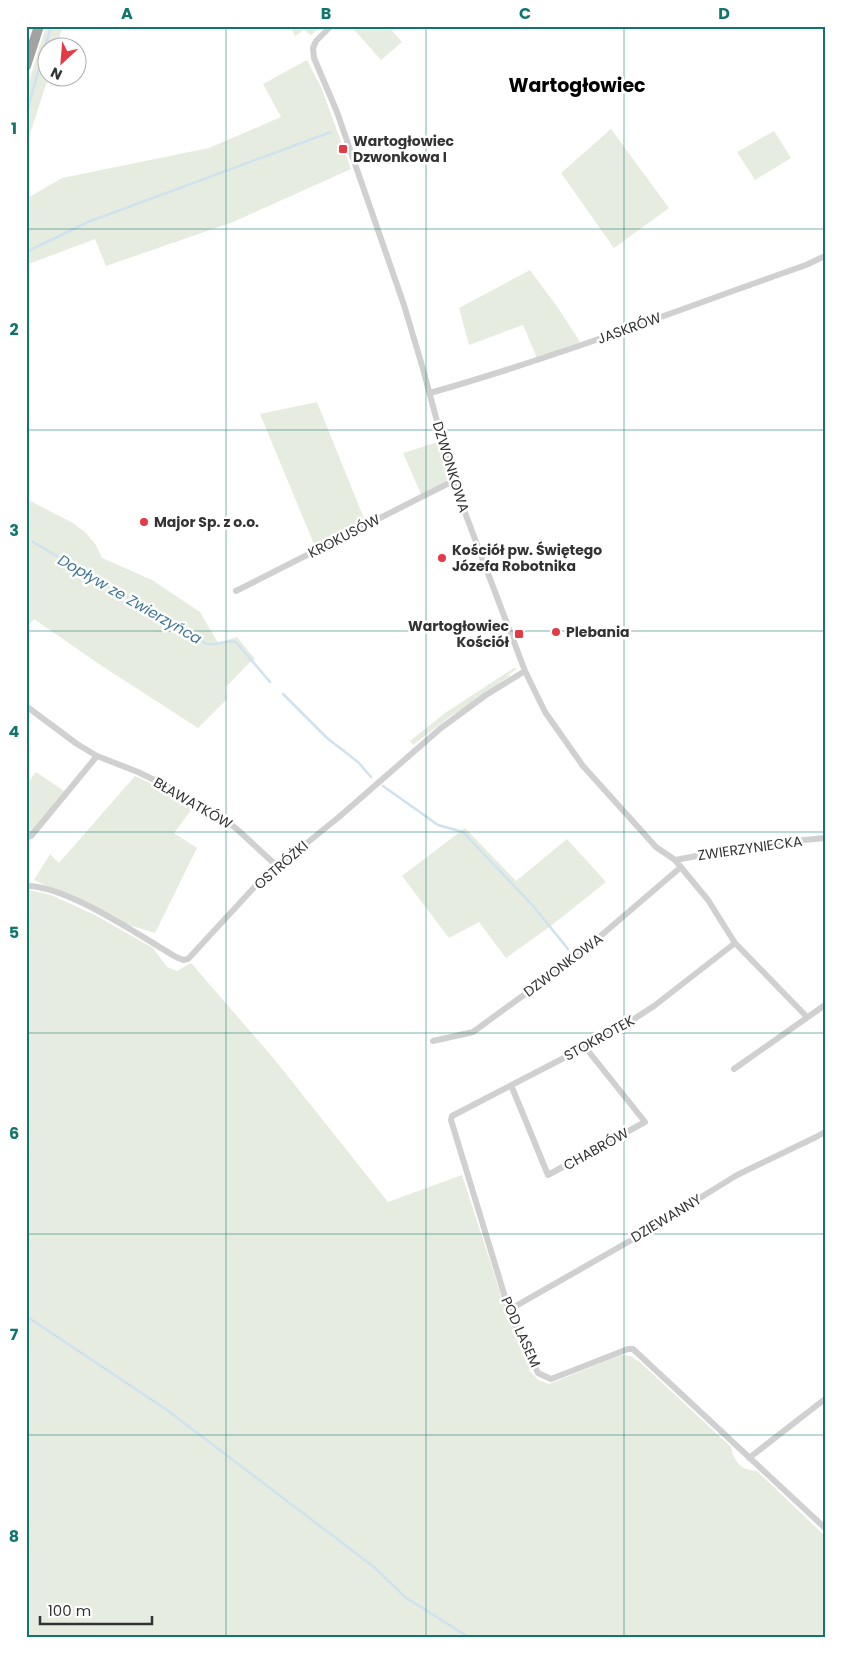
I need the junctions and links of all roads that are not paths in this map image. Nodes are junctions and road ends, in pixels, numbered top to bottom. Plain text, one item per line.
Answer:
1 (39, 26) edge
2 (331, 26) edge
3 (26, 66) edge
4 (825, 256) edge
5 (430, 393) junction
6 (453, 481) junction
7 (236, 591) dead end
8 (525, 671) junction
9 (26, 706) edge
10 (97, 756) junction
11 (26, 838) edge
12 (825, 838) edge
13 (675, 860) junction
14 (278, 867) junction
15 (681, 867) junction
16 (26, 886) edge
17 (735, 943) junction
18 (825, 1005) edge
19 (807, 1017) junction
20 (433, 1041) dead end
21 (585, 1047) junction
22 (734, 1069) dead end
23 (511, 1085) junction
24 (452, 1116) joint
25 (825, 1132) edge
26 (509, 1310) junction
27 (825, 1399) edge
28 (749, 1458) junction
29 (825, 1528) edge

1 - 3 highway
2 - 5 street, DZWONKOWA
4 - 5 street, JASKRÓW
5 - 6 street, DZWONKOWA
6 - 7 street, KROKUSÓW
6 - 8 street, DZWONKOWA
8 - 13 street, DZWONKOWA
8 - 14 street, OSTRÓŻKI
9 - 10 street, BŁAWATKÓW
10 - 11 street
10 - 14 street, BŁAWATKÓW
12 - 13 street, ZWIERZYNIECKA
13 - 15 street, DZWONKOWA
14 - 16 street, OSTRÓŻKI
15 - 17 street, DZWONKOWA
15 - 20 street, DZWONKOWA
17 - 19 street, DZWONKOWA
17 - 21 street, STOKROTEK
18 - 19 street
19 - 22 street
21 - 23 street, STOKROTEK
21 - 23 street, CHABRÓW
23 - 24 street, STOKROTEK
24 - 26 street, POD LASEM
25 - 26 street, DZIEWANNY
26 - 28 street, POD LASEM
27 - 28 street
28 - 29 street, POD LASEM

